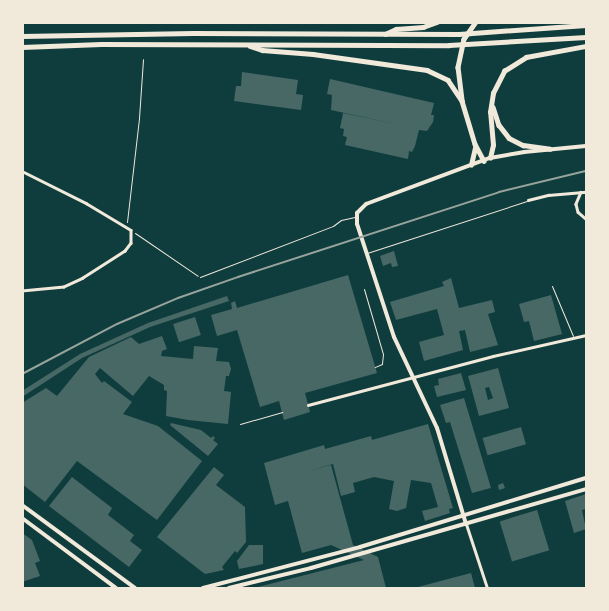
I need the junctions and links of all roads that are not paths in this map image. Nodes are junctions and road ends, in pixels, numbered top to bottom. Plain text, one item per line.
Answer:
1 (437, 22) edge
2 (476, 22) edge
3 (586, 25) edge
4 (382, 35) junction
5 (22, 36) edge
6 (586, 37) edge
7 (246, 45) junction
8 (586, 46) edge
9 (22, 47) edge
10 (462, 101) junction
11 (492, 101) junction
12 (475, 144) junction
13 (586, 146) edge
14 (550, 149) junction
15 (490, 158) junction
16 (484, 160) junction
17 (471, 165) junction
18 (23, 172) edge
19 (581, 192) junction
20 (586, 192) edge
21 (528, 200) joint
22 (356, 217) junction
23 (586, 219) edge
24 (367, 254) junction
25 (200, 277) road end
26 (552, 286) dead end
27 (364, 289) dead end
28 (22, 291) edge
29 (586, 335) edge
30 (574, 337) junction
31 (375, 366) dead end
32 (413, 378) junction
33 (308, 406) dead end
34 (282, 412) dead end
35 (240, 424) dead end
36 (586, 478) edge
37 (586, 489) edge
38 (22, 505) edge
39 (462, 515) junction
40 (22, 518) edge
41 (466, 524) junction
42 (116, 588) edge
43 (135, 588) edge
44 (203, 588) edge
45 (229, 588) edge
46 (487, 588) edge

1 - 4 highway
2 - 10 highway
3 - 4 highway
4 - 5 highway
6 - 7 highway
7 - 9 highway
7 - 10 highway
8 - 11 highway
10 - 12 highway
11 - 14 highway
11 - 15 highway
12 - 16 highway
12 - 17 highway
13 - 14 main road
14 - 15 main road
15 - 16 main road
16 - 17 main road
17 - 22 main road
18 - 28 street
19 - 20 street
19 - 21 street
19 - 23 street
21 - 24 lane
22 - 24 main road
22 - 25 lane
24 - 32 main road
26 - 30 lane
27 - 31 lane
29 - 30 street
30 - 32 street
32 - 33 street
32 - 39 main road
34 - 35 lane
36 - 39 main road
37 - 41 main road
38 - 43 main road
39 - 41 main road
39 - 44 main road
40 - 42 main road
41 - 45 main road
41 - 46 street

